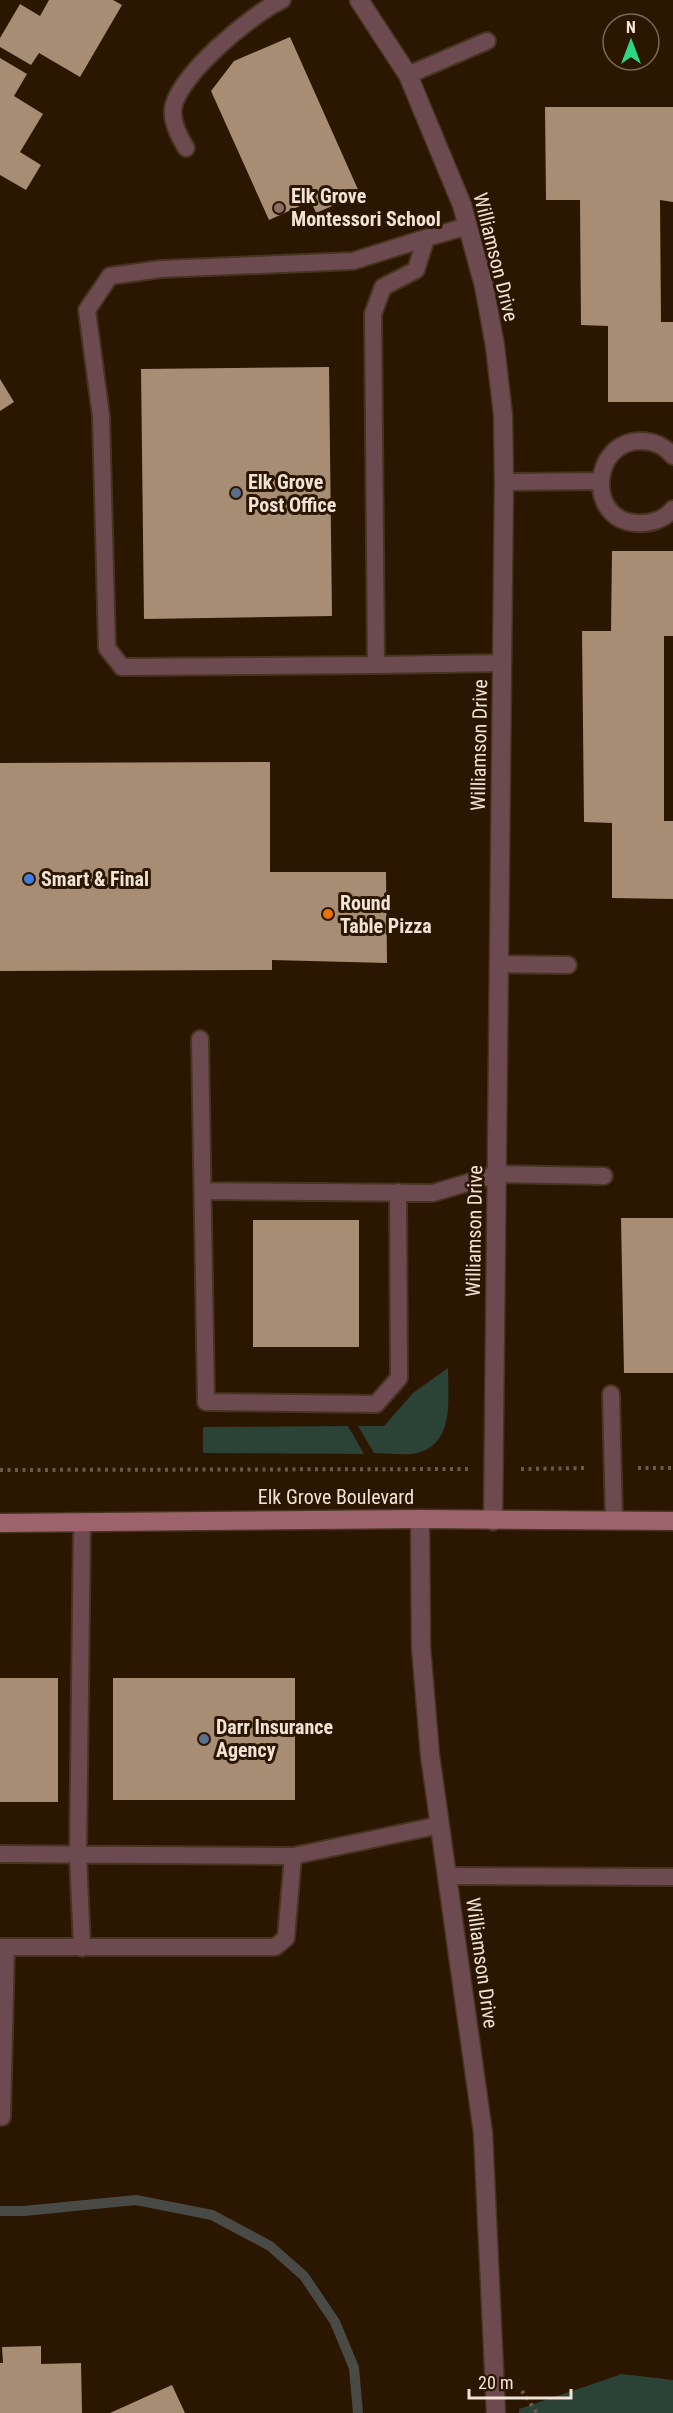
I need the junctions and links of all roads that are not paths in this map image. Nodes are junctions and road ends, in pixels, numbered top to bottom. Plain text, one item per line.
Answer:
1 (282, 0) edge
2 (359, 0) edge
3 (488, 41) dead end
4 (408, 75) junction
5 (186, 148) dead end
6 (468, 226) junction
7 (426, 238) junction
8 (673, 456) edge
9 (600, 481) junction
10 (504, 482) junction
11 (673, 508) edge
12 (502, 663) junction
13 (376, 664) junction
14 (499, 964) junction
15 (568, 965) dead end
16 (200, 1039) dead end
17 (497, 1174) junction
18 (604, 1176) dead end
19 (203, 1191) junction
20 (398, 1192) junction
21 (611, 1394) dead end
22 (420, 1519) junction
23 (493, 1521) junction
24 (614, 1521) junction
25 (673, 1521) edge
26 (82, 1522) junction
27 (0, 1523) edge
28 (440, 1825) junction
29 (0, 1854) edge
30 (78, 1855) junction
31 (293, 1856) junction
32 (447, 1876) junction
33 (673, 1877) edge
34 (3, 1947) edge
35 (82, 1948) junction
36 (2, 2117) dead end
37 (496, 2413) edge

1 - 5 lane
2 - 4 street, Williamson Drive
3 - 4 lane
4 - 6 street, Williamson Drive
6 - 7 lane
6 - 10 street, Williamson Drive
7 - 13 lane
7 - 13 lane
8 - 9 lane
9 - 10 lane
9 - 11 lane
10 - 12 street, Williamson Drive
12 - 13 lane
12 - 14 street, Williamson Drive
14 - 15 lane
14 - 17 street, Williamson Drive
16 - 19 lane
17 - 18 lane
17 - 20 lane
17 - 23 street, Williamson Drive
19 - 20 lane
19 - 20 lane
21 - 24 lane
22 - 23 main road, Elk Grove Boulevard
22 - 26 main road, Elk Grove Boulevard
22 - 28 street, Williamson Drive
23 - 24 main road, Elk Grove Boulevard
24 - 25 main road, Elk Grove Boulevard
26 - 27 main road, Elk Grove Boulevard
26 - 30 lane
28 - 31 lane
28 - 32 street, Williamson Drive
29 - 30 lane
30 - 31 lane
30 - 35 lane
31 - 35 lane
32 - 33 lane
32 - 37 street, Williamson Drive
34 - 35 lane
34 - 36 lane

